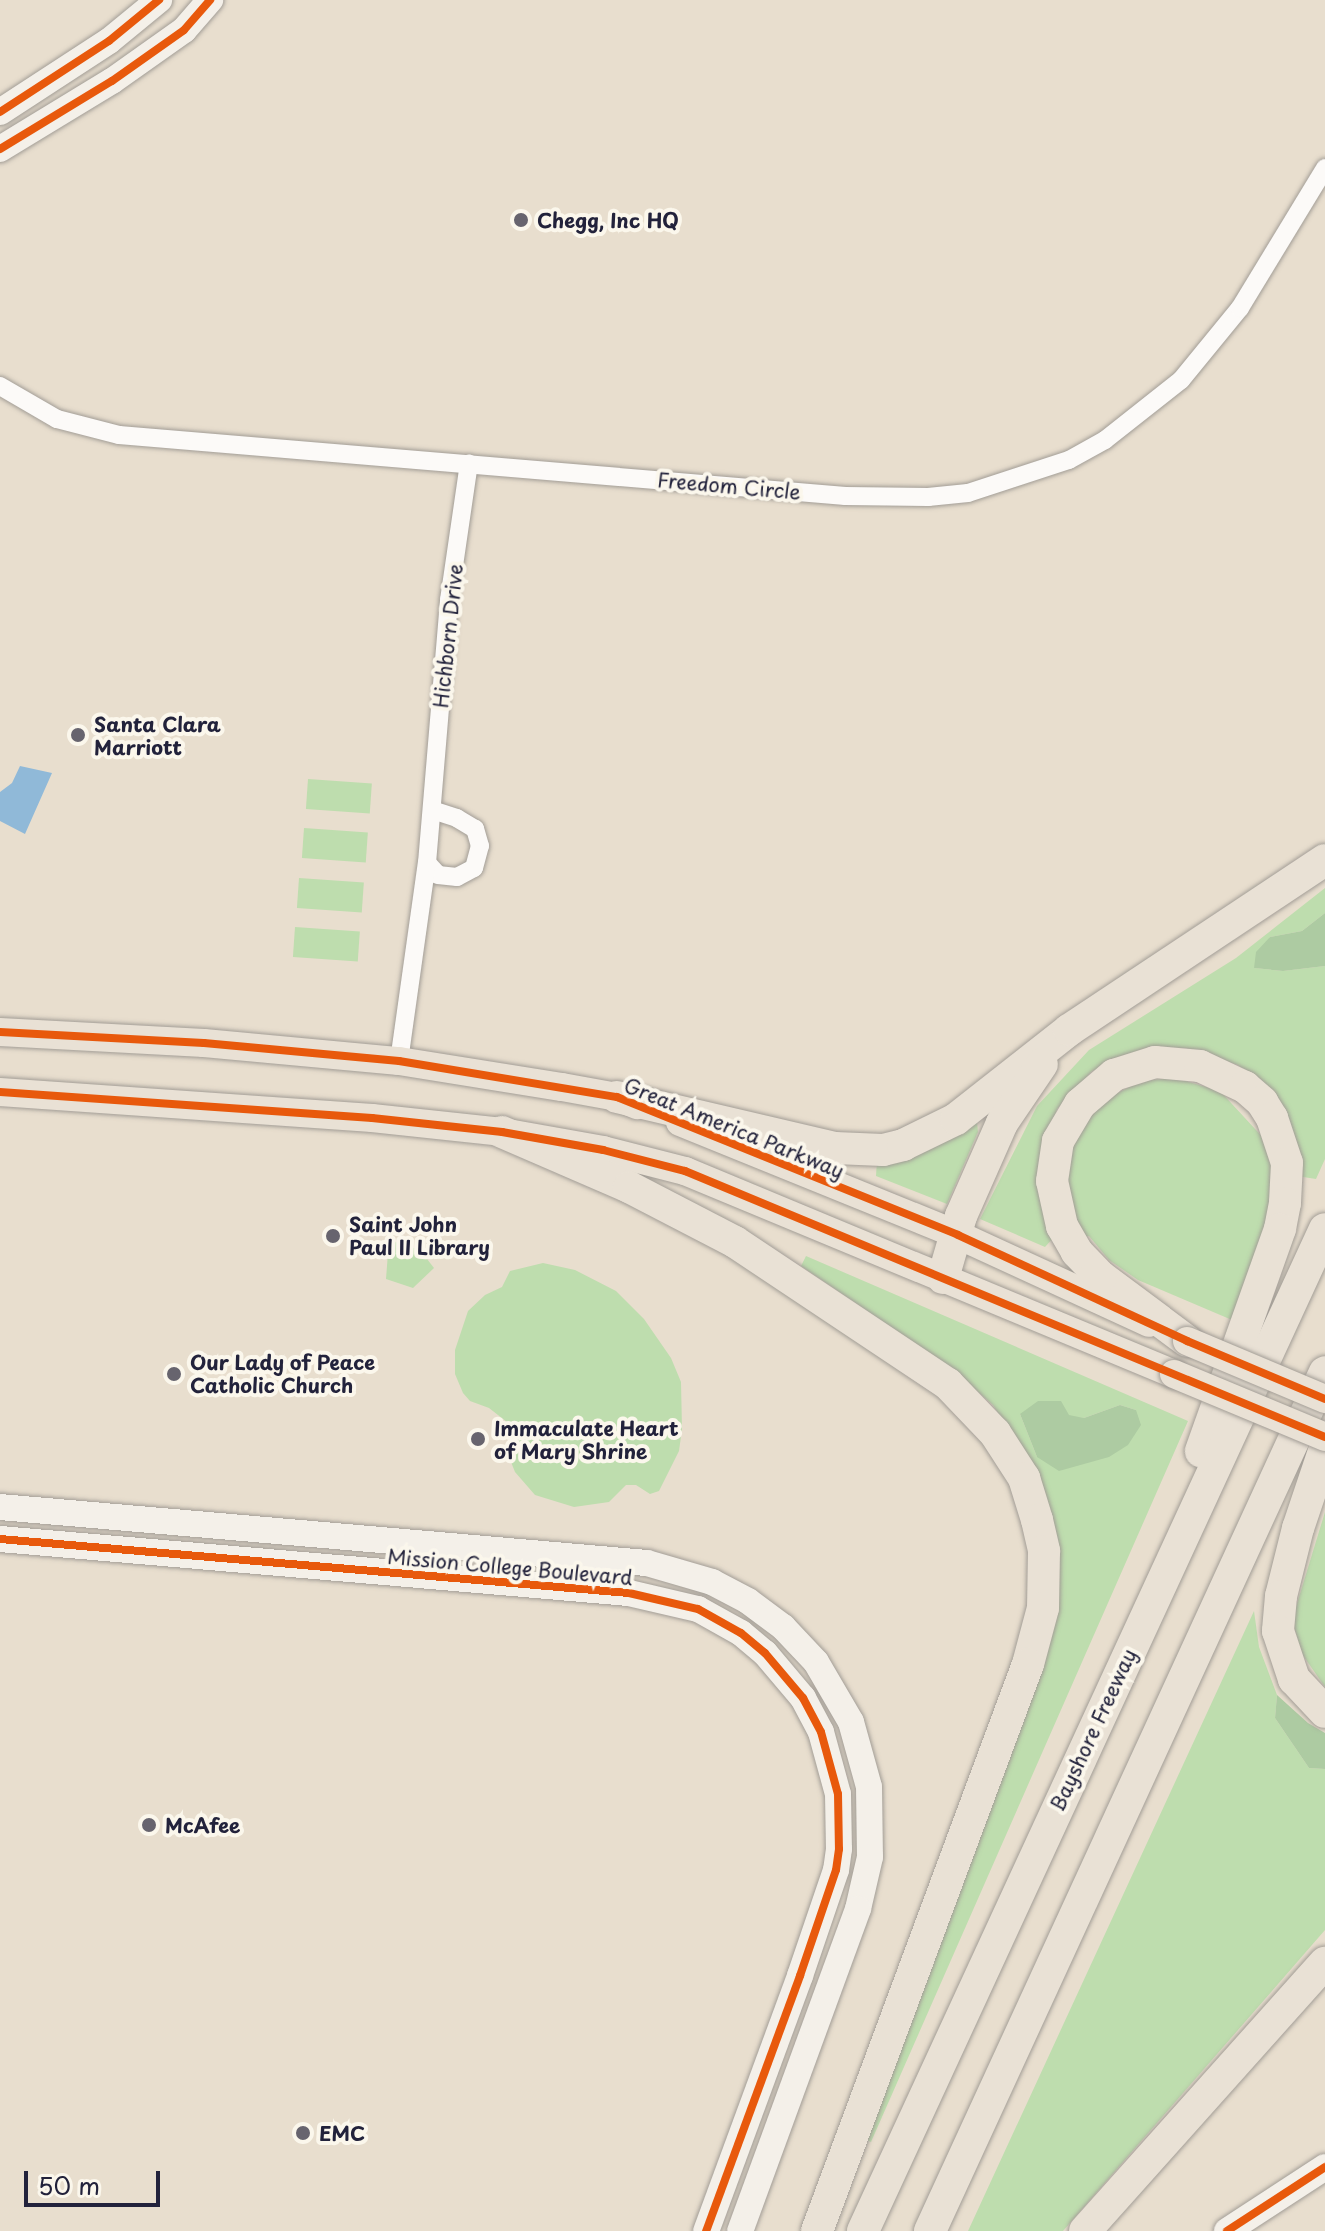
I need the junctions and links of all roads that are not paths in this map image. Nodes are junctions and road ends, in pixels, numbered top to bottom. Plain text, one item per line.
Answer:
1 (159, 0) edge
2 (210, 0) edge
3 (0, 112) edge
4 (0, 149) edge
5 (1325, 168) edge
6 (0, 386) edge
7 (469, 463) junction
8 (432, 810) junction
9 (1325, 860) edge
10 (427, 863) junction
11 (1069, 1030) junction
12 (0, 1032) edge
13 (399, 1061) junction
14 (0, 1092) edge
15 (617, 1097) junction
16 (502, 1132) junction
17 (1325, 1229) edge
18 (958, 1235) junction
19 (943, 1278) junction
20 (1187, 1341) junction
21 (1325, 1372) edge
22 (1325, 1399) edge
23 (1325, 1437) edge
24 (1325, 1448) edge
25 (0, 1507) edge
26 (0, 1539) edge
27 (1127, 1656) junction
28 (1325, 1712) edge
29 (1325, 1963) edge
30 (1325, 2167) edge
31 (706, 2231) edge
32 (740, 2231) edge
33 (817, 2231) edge
34 (863, 2231) edge
35 (930, 2231) edge
36 (1085, 2231) edge
37 (1227, 2231) edge

1 - 3 street
2 - 4 street
5 - 7 street, Freedom Circle
6 - 7 street, Freedom Circle
7 - 8 street, Hichborn Drive
8 - 10 street, Hichborn Drive
8 - 10 street
9 - 11 highway
10 - 13 street, Hichborn Drive
11 - 15 highway
11 - 18 highway
12 - 13 main road, Great America Parkway
13 - 15 main road, Great America Parkway
14 - 16 main road
15 - 18 main road, Great America Parkway
16 - 19 main road
16 - 33 highway
17 - 27 highway, Bayshore Freeway
18 - 19 highway
18 - 20 main road, Great America Parkway
19 - 23 main road, bridge
20 - 22 main road, Great America Parkway, bridge
20 - 27 highway
21 - 35 highway
24 - 28 highway
25 - 32 street, Mission College Boulevard
26 - 31 street, Mission College Boulevard
27 - 34 highway, Bayshore Freeway
29 - 36 highway
30 - 37 street

